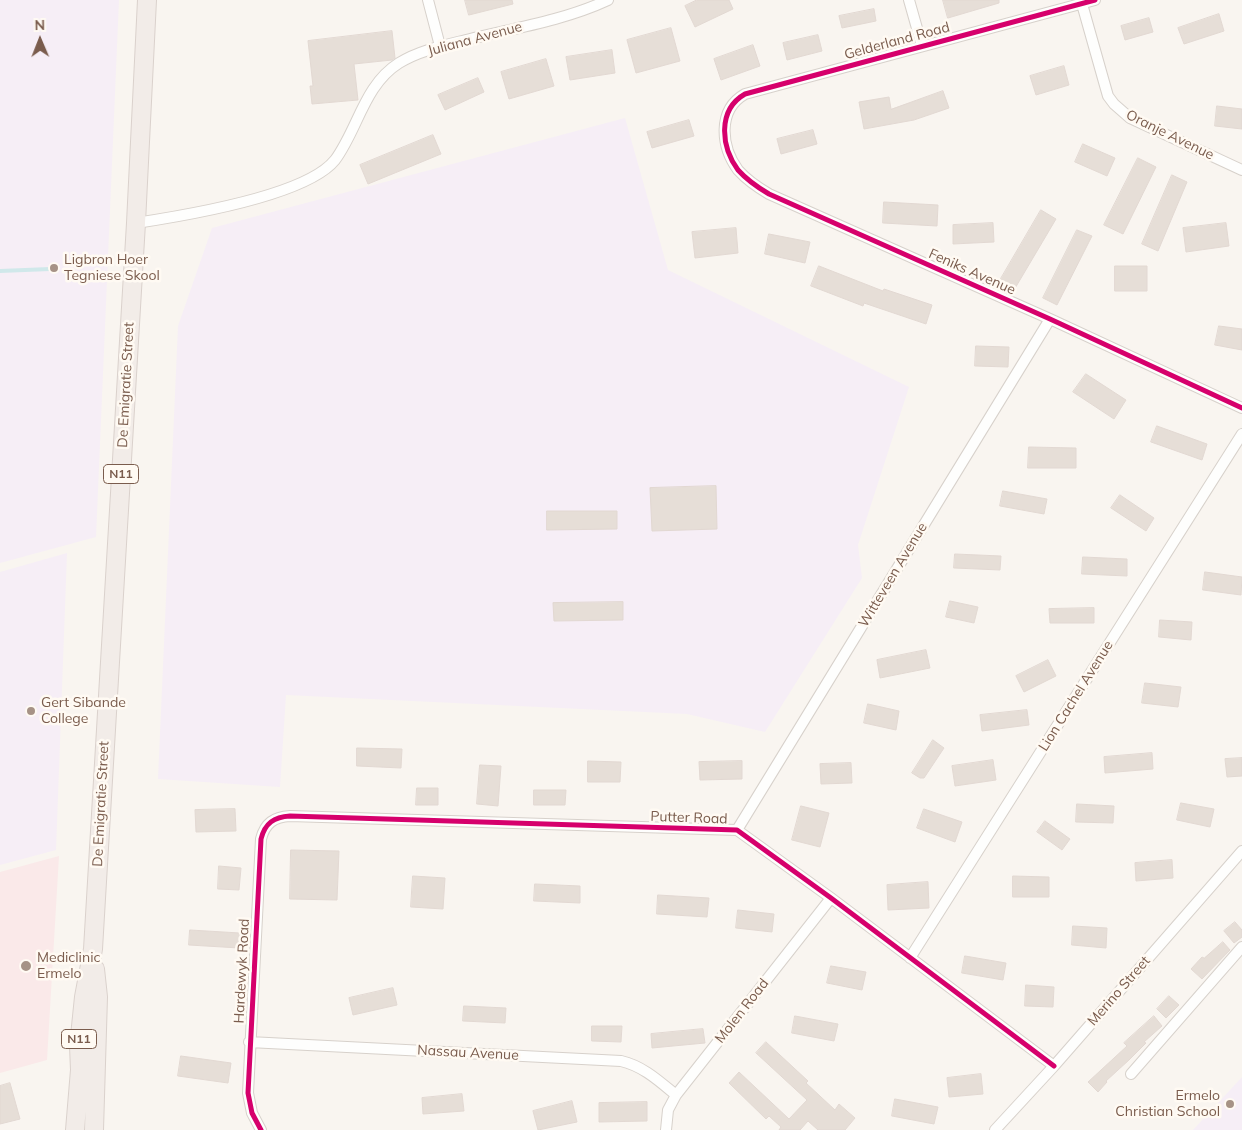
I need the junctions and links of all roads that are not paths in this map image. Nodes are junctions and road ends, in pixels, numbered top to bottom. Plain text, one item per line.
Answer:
1 (147, 0) edge
2 (428, 0) edge
3 (608, 0) edge
4 (909, 0) edge
5 (1095, 0) edge
6 (1082, 4) junction
7 (440, 46) junction
8 (922, 46) junction
9 (724, 127) joint
10 (1242, 170) edge
11 (136, 223) junction
12 (1050, 319) junction
13 (1242, 408) edge
14 (1242, 434) edge
15 (276, 818) joint
16 (736, 830) junction
17 (1241, 854) edge
18 (831, 898) junction
19 (1242, 947) edge
20 (93, 949) junction
21 (910, 958) junction
22 (249, 1042) junction
23 (1054, 1066) junction
24 (1131, 1074) dead end
25 (676, 1095) junction
26 (75, 1130) edge
27 (94, 1130) edge
28 (261, 1130) edge
29 (666, 1130) edge
30 (995, 1130) edge

1 - 11 highway, De Emigratie Street / N11
2 - 7 street
3 - 7 street, Juliana Avenue
4 - 8 street
5 - 6 street, Gelderland Road
6 - 8 street, Gelderland Road
6 - 10 street, Oranje Avenue
7 - 11 street, Juliana Avenue
8 - 9 street, Gelderland Road
9 - 12 street, Feniks Avenue
11 - 20 highway, De Emigratie Street / N11
12 - 13 street, Feniks Avenue
12 - 16 street, Witteveen Avenue
14 - 21 street, Lion Cachel Avenue
15 - 16 street, Putter Road
15 - 22 street, Hardewyk Road
16 - 18 street, Putter Road
17 - 23 street, Merino Street
18 - 21 street, Putter Road
18 - 25 street, Molen Road
19 - 24 street
20 - 26 highway, De Emigratie Street / N11
20 - 27 highway, De Emigratie Street / N11
21 - 23 street, Putter Road
22 - 25 street, Nassau Avenue
22 - 28 street, Hardewyk Road
23 - 30 street, Merino Street
25 - 29 street, Molen Road

